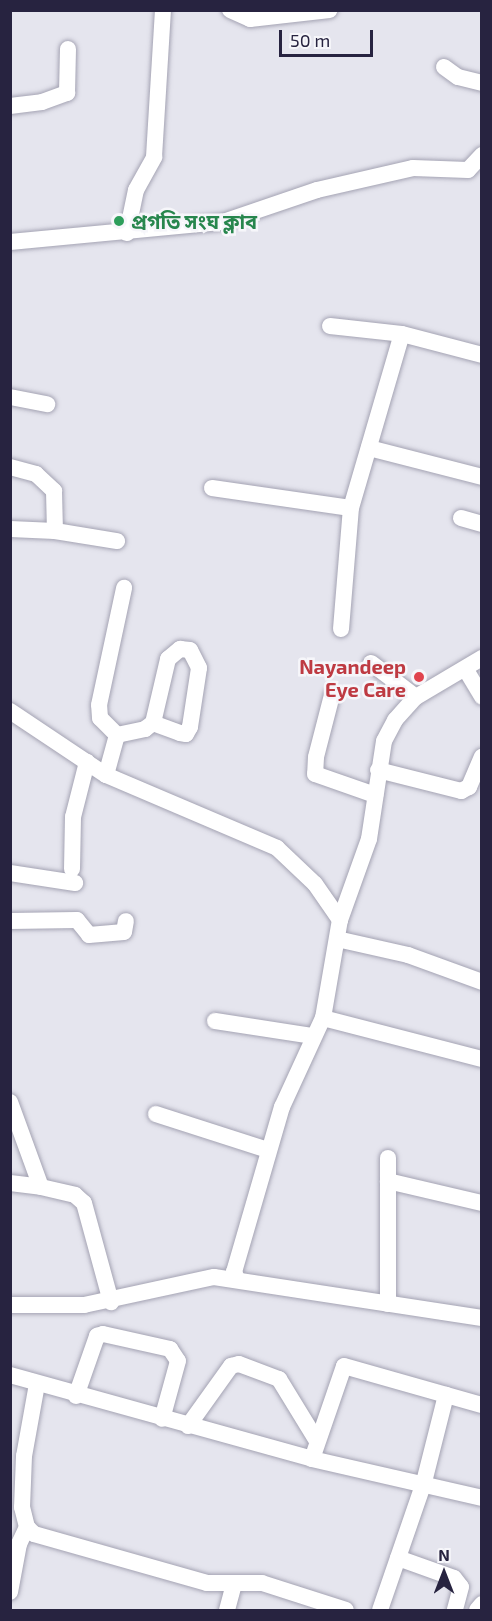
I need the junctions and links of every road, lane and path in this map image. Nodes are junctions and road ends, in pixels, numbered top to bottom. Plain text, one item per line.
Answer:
1 (163, 10) edge
2 (230, 10) edge
3 (329, 10) edge
4 (68, 50) dead end
5 (444, 67) dead end
6 (482, 83) edge
7 (10, 106) edge
8 (482, 155) edge
9 (127, 233) junction
10 (10, 242) edge
11 (330, 326) dead end
12 (402, 334) junction
13 (482, 356) edge
14 (10, 397) edge
15 (46, 404) dead end
16 (369, 448) junction
17 (10, 467) edge
18 (482, 477) edge
19 (212, 488) dead end
20 (351, 508) junction
21 (460, 518) dead end
22 (482, 524) edge
23 (10, 529) edge
24 (56, 531) junction
25 (117, 541) dead end
26 (124, 588) dead end
27 (341, 628) dead end
28 (482, 658) edge
29 (371, 663) dead end
30 (466, 670) junction
31 (332, 695) dead end
32 (416, 697) junction
33 (482, 697) edge
34 (10, 711) edge
35 (153, 723) junction
36 (117, 735) junction
37 (482, 757) edge
38 (87, 762) junction
39 (378, 770) junction
40 (106, 775) junction
41 (375, 795) junction
42 (10, 873) edge
43 (340, 920) junction
44 (10, 921) edge
45 (126, 921) dead end
46 (337, 939) junction
47 (482, 982) edge
48 (323, 1018) junction
49 (215, 1021) dead end
50 (312, 1036) junction
51 (482, 1059) edge
52 (10, 1101) edge
53 (156, 1114) dead end
54 (268, 1150) junction
55 (388, 1158) dead end
56 (388, 1181) junction
57 (10, 1183) edge
58 (41, 1187) junction
59 (482, 1203) edge
60 (237, 1279) junction
61 (111, 1302) junction
62 (388, 1304) junction
63 (10, 1305) edge
64 (482, 1318) edge
65 (10, 1376) edge
66 (37, 1384) junction
67 (446, 1395) junction
68 (76, 1396) junction
69 (482, 1405) edge
70 (162, 1419) junction
71 (188, 1426) junction
72 (317, 1441) junction
73 (312, 1459) junction
74 (424, 1482) junction
75 (482, 1498) edge
76 (27, 1527) junction
77 (398, 1558) junction
78 (234, 1583) junction
79 (10, 1592) edge
80 (482, 1604) edge
81 (308, 1605) edge
82 (227, 1611) edge
83 (346, 1611) edge
84 (380, 1611) edge
85 (455, 1611) edge
86 (477, 1611) edge

1 - 9 street
2 - 3 street
4 - 7 street
5 - 6 street
8 - 9 street
9 - 10 street
11 - 12 street
12 - 13 street
12 - 16 street
14 - 15 street
16 - 18 street
16 - 20 street
17 - 24 street
19 - 20 street
20 - 27 street
21 - 22 street
23 - 24 street
24 - 25 street
26 - 36 street
28 - 30 street
29 - 32 street
30 - 32 street
30 - 33 street
31 - 41 street
32 - 39 street
34 - 38 street
35 - 35 street
35 - 36 street
36 - 40 street
37 - 39 street
38 - 40 street
38 - 42 street
39 - 41 street
40 - 43 street
41 - 43 street
43 - 46 street
44 - 45 street
46 - 47 street
46 - 48 street
48 - 50 street
48 - 51 street
49 - 50 street
50 - 54 street
52 - 58 street
53 - 54 street
54 - 60 street
55 - 56 street
56 - 59 street
56 - 62 street
57 - 58 street
58 - 61 street
60 - 61 street
60 - 62 street
61 - 63 street
62 - 64 street
65 - 66 street
66 - 68 street
66 - 76 street
67 - 69 street
67 - 72 street
67 - 74 street
68 - 70 street
68 - 70 street
70 - 71 street
71 - 72 street
71 - 73 street
72 - 73 street
73 - 74 street
74 - 75 street
74 - 77 street
76 - 78 street
76 - 79 street
77 - 84 street
77 - 85 street
78 - 81 street
78 - 82 street
80 - 86 street
81 - 83 street

